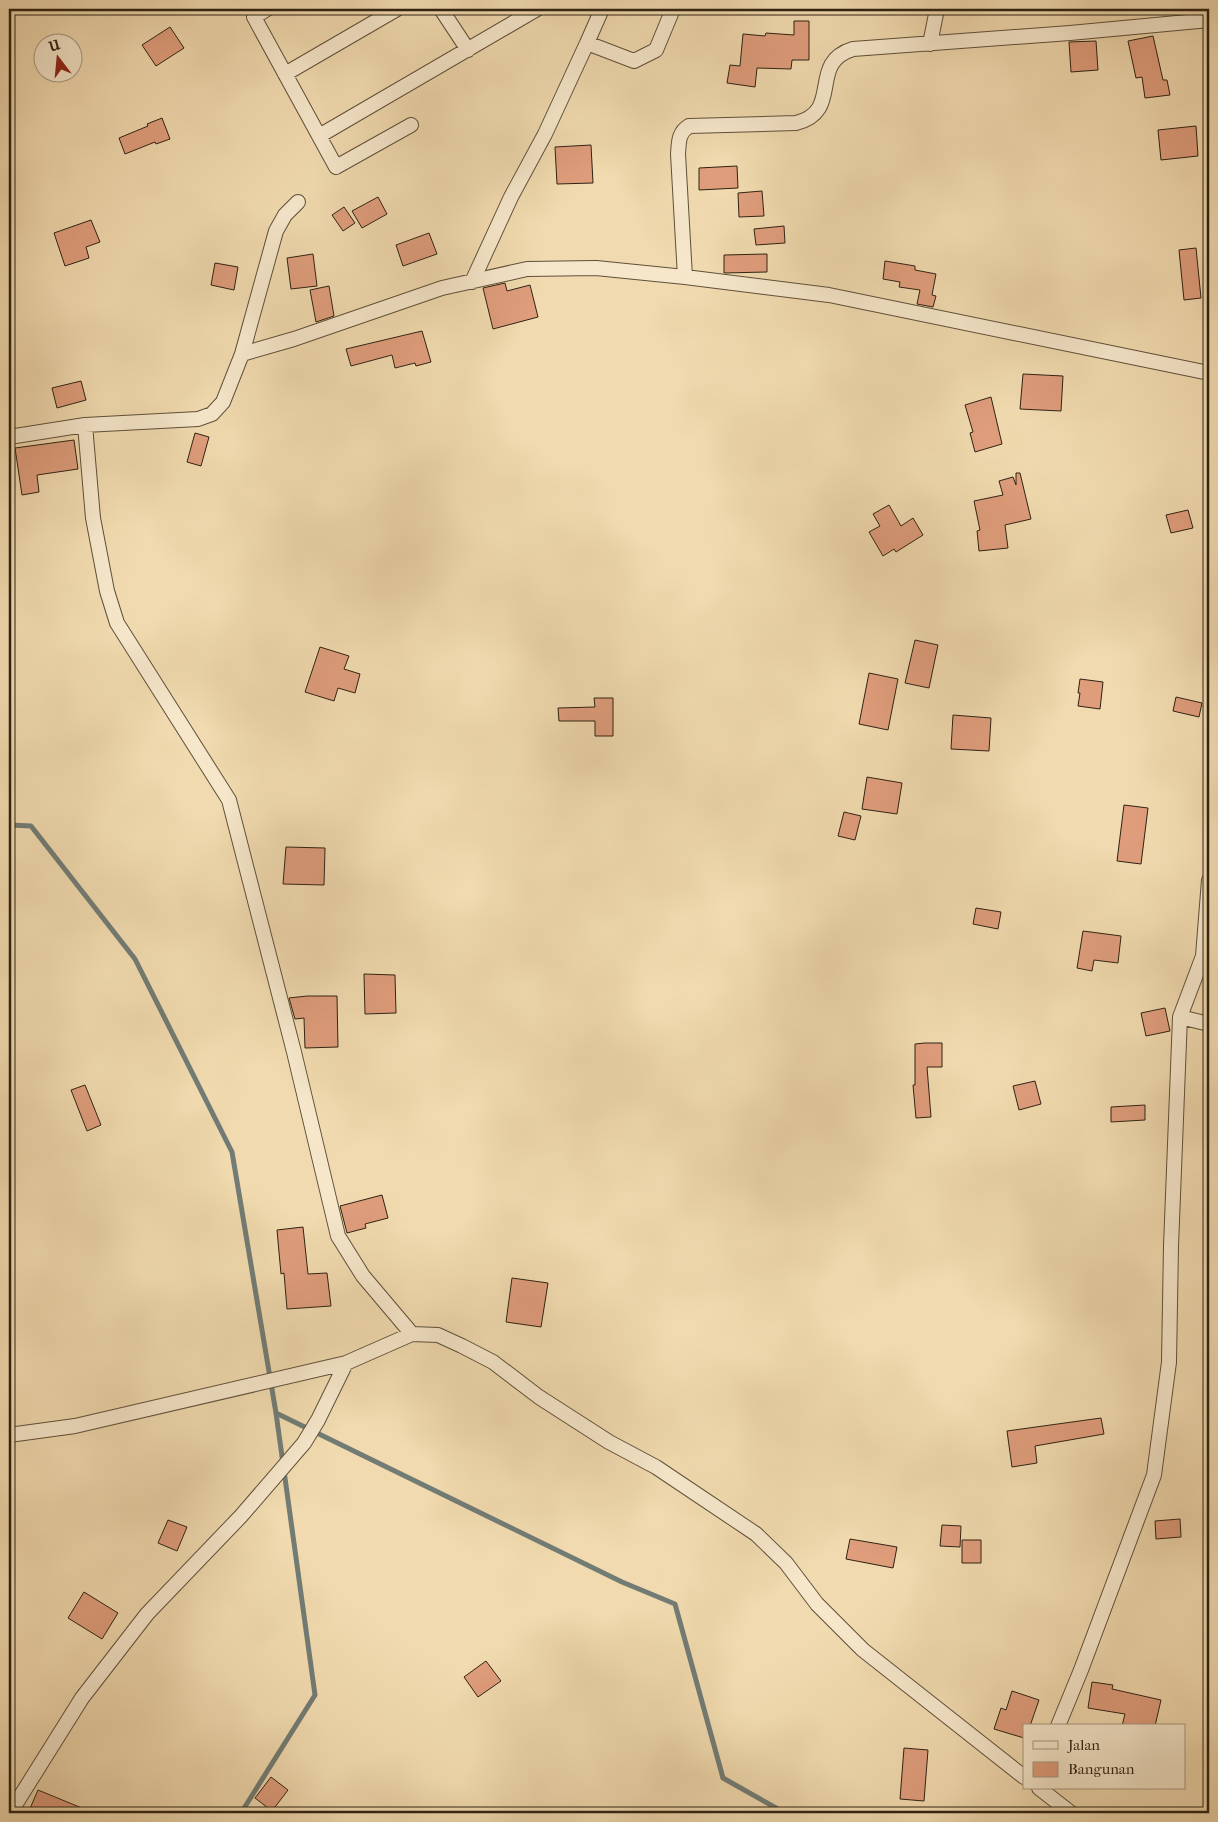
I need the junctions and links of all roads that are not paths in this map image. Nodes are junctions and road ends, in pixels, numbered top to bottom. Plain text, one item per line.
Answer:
1 (267, 9) edge
2 (397, 9) edge
3 (440, 9) edge
4 (537, 9) edge
5 (602, 9) edge
6 (673, 9) edge
7 (937, 9) edge
8 (252, 13) edge
9 (1209, 20) edge
10 (587, 43) junction
11 (930, 44) junction
12 (468, 50) junction
13 (285, 74) junction
14 (411, 125) dead end
15 (320, 136) junction
16 (298, 202) dead end
17 (685, 277) junction
18 (472, 282) junction
19 (242, 354) junction
20 (1209, 373) edge
21 (86, 425) junction
22 (9, 437) edge
23 (1209, 880) edge
24 (1180, 1017) junction
25 (1209, 1024) edge
26 (412, 1334) junction
27 (346, 1363) junction
28 (9, 1435) edge
29 (1059, 1724) edge
30 (1023, 1776) edge
31 (1042, 1790) edge
32 (10, 1813) edge
33 (1071, 1813) edge

1 - 8 street
2 - 13 street
3 - 12 street
4 - 12 street
5 - 10 street
6 - 10 street
7 - 11 street
8 - 13 street
9 - 11 street
10 - 18 street
11 - 17 street
12 - 15 street
13 - 15 street
14 - 15 street
16 - 19 street
17 - 18 street
17 - 20 street
18 - 19 street
19 - 21 street
21 - 22 street
21 - 26 street
23 - 24 street
24 - 25 street
24 - 29 street
26 - 27 street
26 - 30 street
27 - 28 street
27 - 32 street
31 - 33 street

